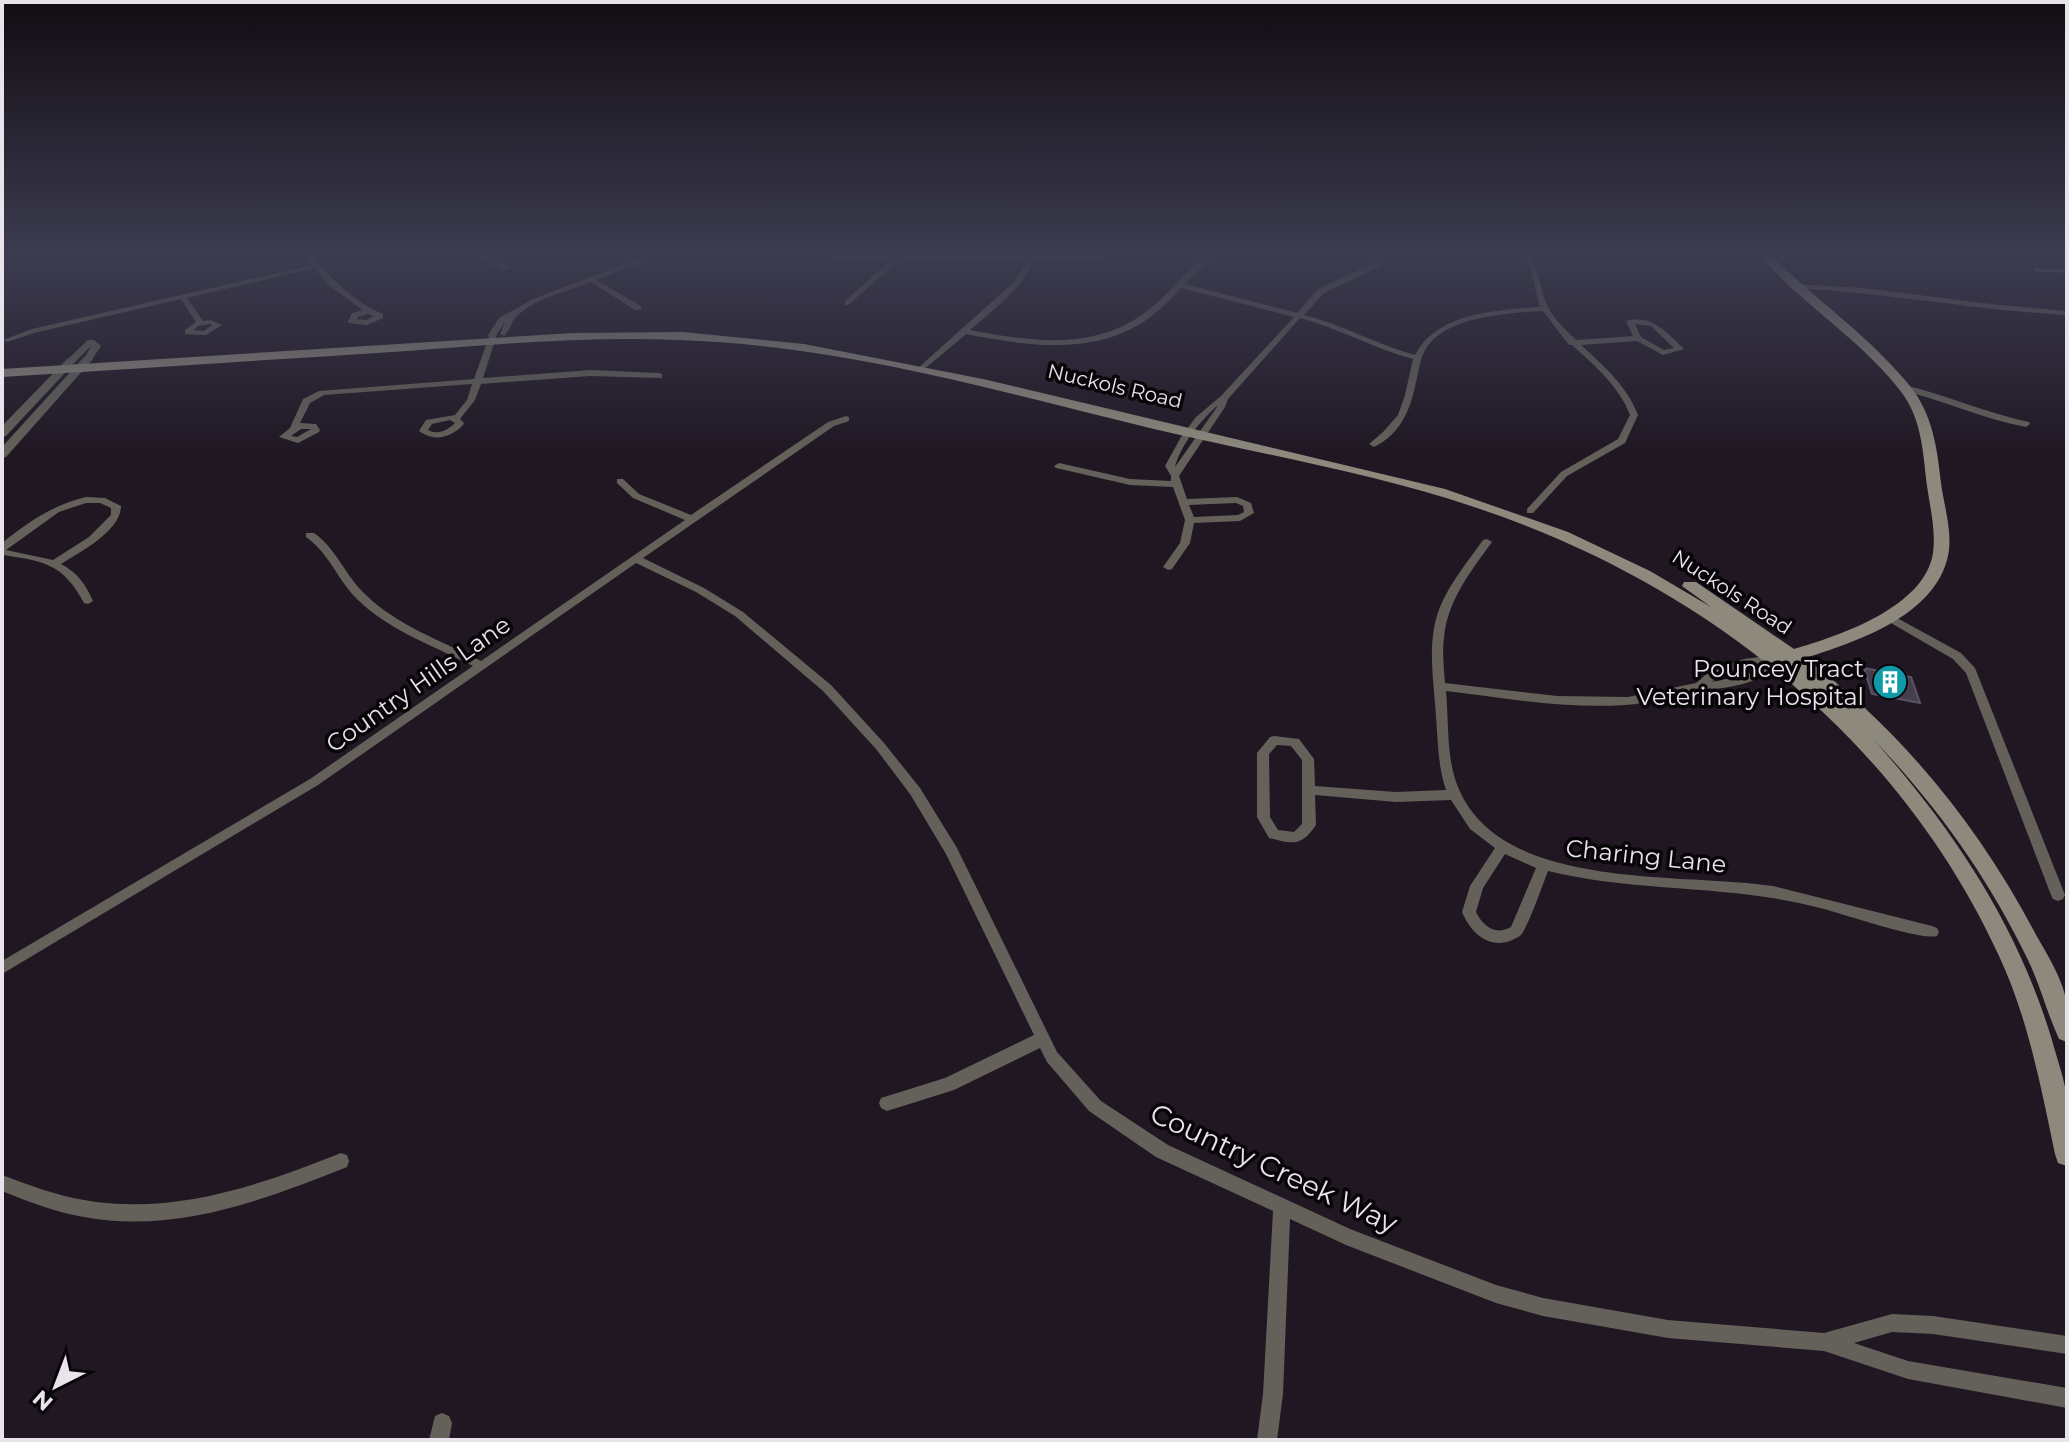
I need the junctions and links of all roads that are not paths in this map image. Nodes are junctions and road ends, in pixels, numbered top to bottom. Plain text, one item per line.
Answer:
1 (85, 319) edge
2 (90, 319) edge
3 (198, 319) edge
4 (509, 319) edge
5 (977, 319) edge
6 (1141, 319) edge
7 (1294, 319) edge
8 (1310, 319) edge
9 (1467, 319) edge
10 (1552, 319) edge
11 (1833, 319) edge
12 (201, 323) dead end
13 (966, 329) junction
14 (495, 336) junction
15 (1638, 338) junction
16 (4, 340) edge
17 (91, 342) junction
18 (1572, 343) junction
19 (2, 350) edge
20 (1417, 358) junction
21 (2, 364) edge
22 (75, 364) junction
23 (925, 366) junction
24 (2, 373) edge
25 (659, 376) dead end
26 (477, 380) junction
27 (1904, 388) junction
28 (456, 419) dead end
29 (846, 419) dead end
30 (2026, 424) dead end
31 (294, 427) dead end
32 (1198, 430) junction
33 (2, 433) edge
34 (1374, 444) dead end
35 (2, 454) edge
36 (1059, 466) dead end
37 (1176, 479) junction
38 (620, 481) dead end
39 (1186, 502) junction
40 (1530, 511) junction
41 (692, 519) junction
42 (1190, 520) junction
43 (310, 535) dead end
44 (1487, 542) dead end
45 (2, 550) edge
46 (636, 559) junction
47 (55, 563) junction
48 (1168, 567) dead end
49 (88, 601) dead end
50 (1888, 617) junction
51 (1784, 657) junction
52 (482, 666) junction
53 (1439, 686) junction
54 (1308, 790) junction
55 (1454, 795) junction
56 (1503, 846) junction
57 (1544, 866) junction
58 (2058, 895) dead end
59 (1932, 932) dead end
60 (2, 968) edge
61 (2067, 1032) edge
62 (1042, 1039) junction
63 (887, 1103) dead end
64 (2067, 1154) edge
65 (341, 1161) dead end
66 (2, 1183) edge
67 (1282, 1208) junction
68 (1824, 1342) junction
69 (2067, 1345) edge
70 (2067, 1398) edge
71 (1267, 1440) edge

1 - 16 street
2 - 17 street
3 - 12 street
4 - 14 street
5 - 13 street
6 - 13 street
7 - 32 street
8 - 20 street
9 - 20 street
10 - 18 street
11 - 27 main road
13 - 23 street
14 - 22 main road, Nuckols Road
14 - 23 main road, Nuckols Road
14 - 26 street
15 - 15 street
15 - 18 street
16 - 19 street
17 - 22 street
17 - 22 street
18 - 40 street
20 - 34 street
21 - 22 main road, Nuckols Road
22 - 24 main road, Nuckols Road
22 - 33 street
22 - 35 street
23 - 32 main road, Nuckols Road
25 - 26 street
26 - 28 street
26 - 31 street
27 - 30 street
27 - 50 main road
29 - 41 street, Country Hills Lane
32 - 37 street
32 - 40 main road, Nuckols Road
32 - 51 main road, Nuckols Road
36 - 37 street
37 - 39 street
38 - 41 street
39 - 42 street
39 - 42 street
40 - 51 main road, Nuckols Road
41 - 46 street, Country Hills Lane
42 - 48 street
43 - 52 street
44 - 53 street, Charing Lane
45 - 47 street
45 - 47 street
46 - 52 street, Country Hills Lane
46 - 62 street, Country Creek Way
47 - 49 street
50 - 51 main road
50 - 58 street
51 - 53 street
51 - 61 main road
51 - 64 main road
52 - 60 street, Country Hills Lane
53 - 55 street, Charing Lane
54 - 54 street
54 - 55 street
55 - 56 street, Charing Lane
56 - 57 street, Charing Lane
56 - 57 street
57 - 59 street, Charing Lane
62 - 63 street
62 - 67 street, Country Creek Way
65 - 66 street
67 - 68 street, Country Creek Way
67 - 71 street
68 - 69 street, Country Creek Way
68 - 70 street, Country Creek Way

